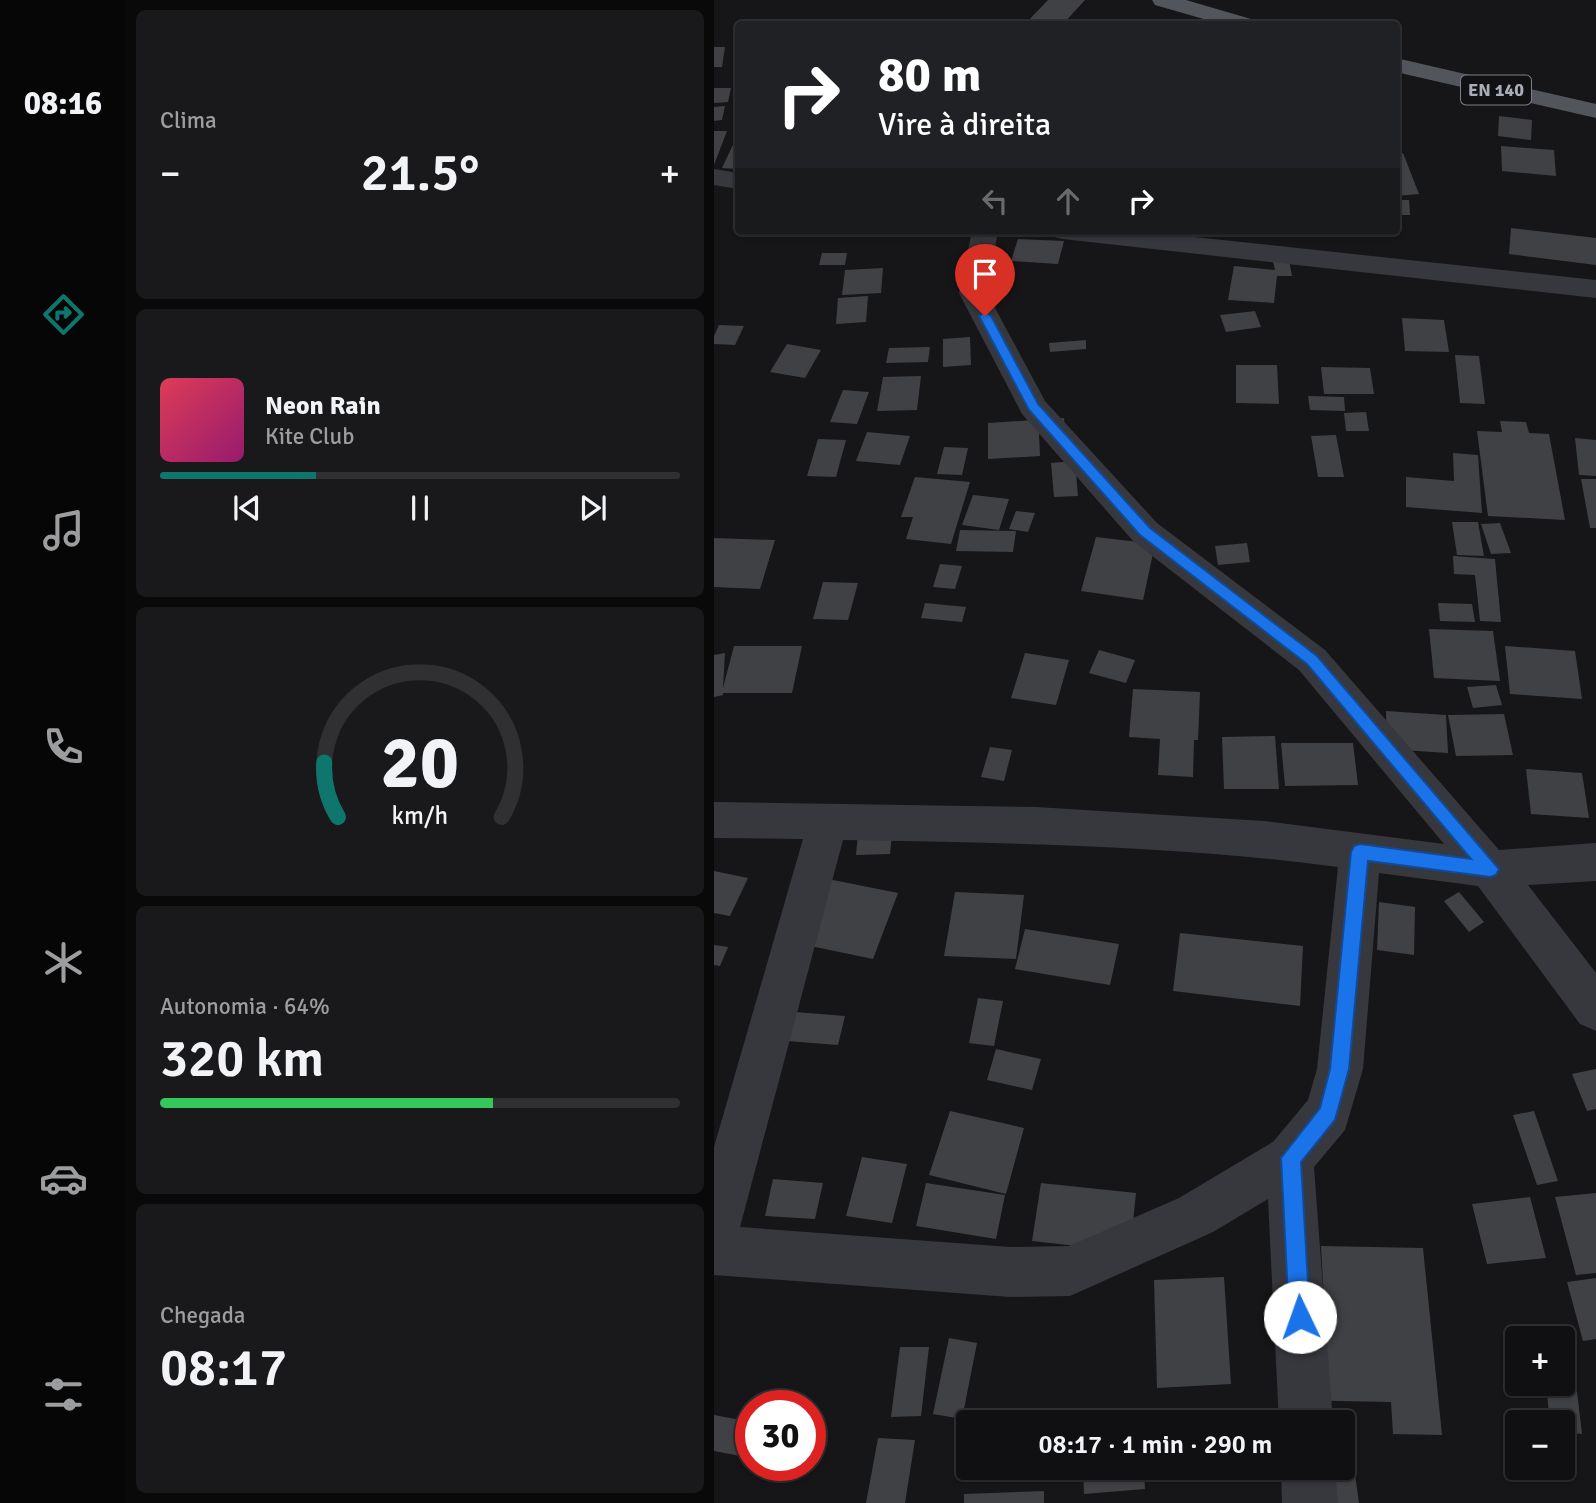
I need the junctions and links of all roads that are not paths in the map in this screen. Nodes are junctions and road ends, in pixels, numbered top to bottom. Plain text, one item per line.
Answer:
1 (1163, 0) edge
2 (1233, 21) edge
3 (1400, 66) edge
4 (1596, 111) edge
5 (714, 177) edge
6 (735, 180) edge
7 (984, 235) edge
8 (1100, 235) edge
9 (1596, 289) edge
10 (714, 820) edge
11 (828, 822) junction
12 (1360, 852) junction
13 (1596, 862) edge
14 (1490, 869) junction
15 (1596, 1009) edge
16 (1290, 1158) junction
17 (714, 1232) edge
18 (714, 1250) edge
19 (1305, 1410) edge
20 (1309, 1480) edge
21 (1310, 1503) edge

1 - 2 main road
3 - 4 main road, EN 140
5 - 6 street
7 - 14 street
8 - 9 street
10 - 11 street
11 - 12 street
11 - 17 street
12 - 14 street
12 - 16 street
13 - 14 street
14 - 15 street
16 - 18 street
16 - 19 street
20 - 21 street

